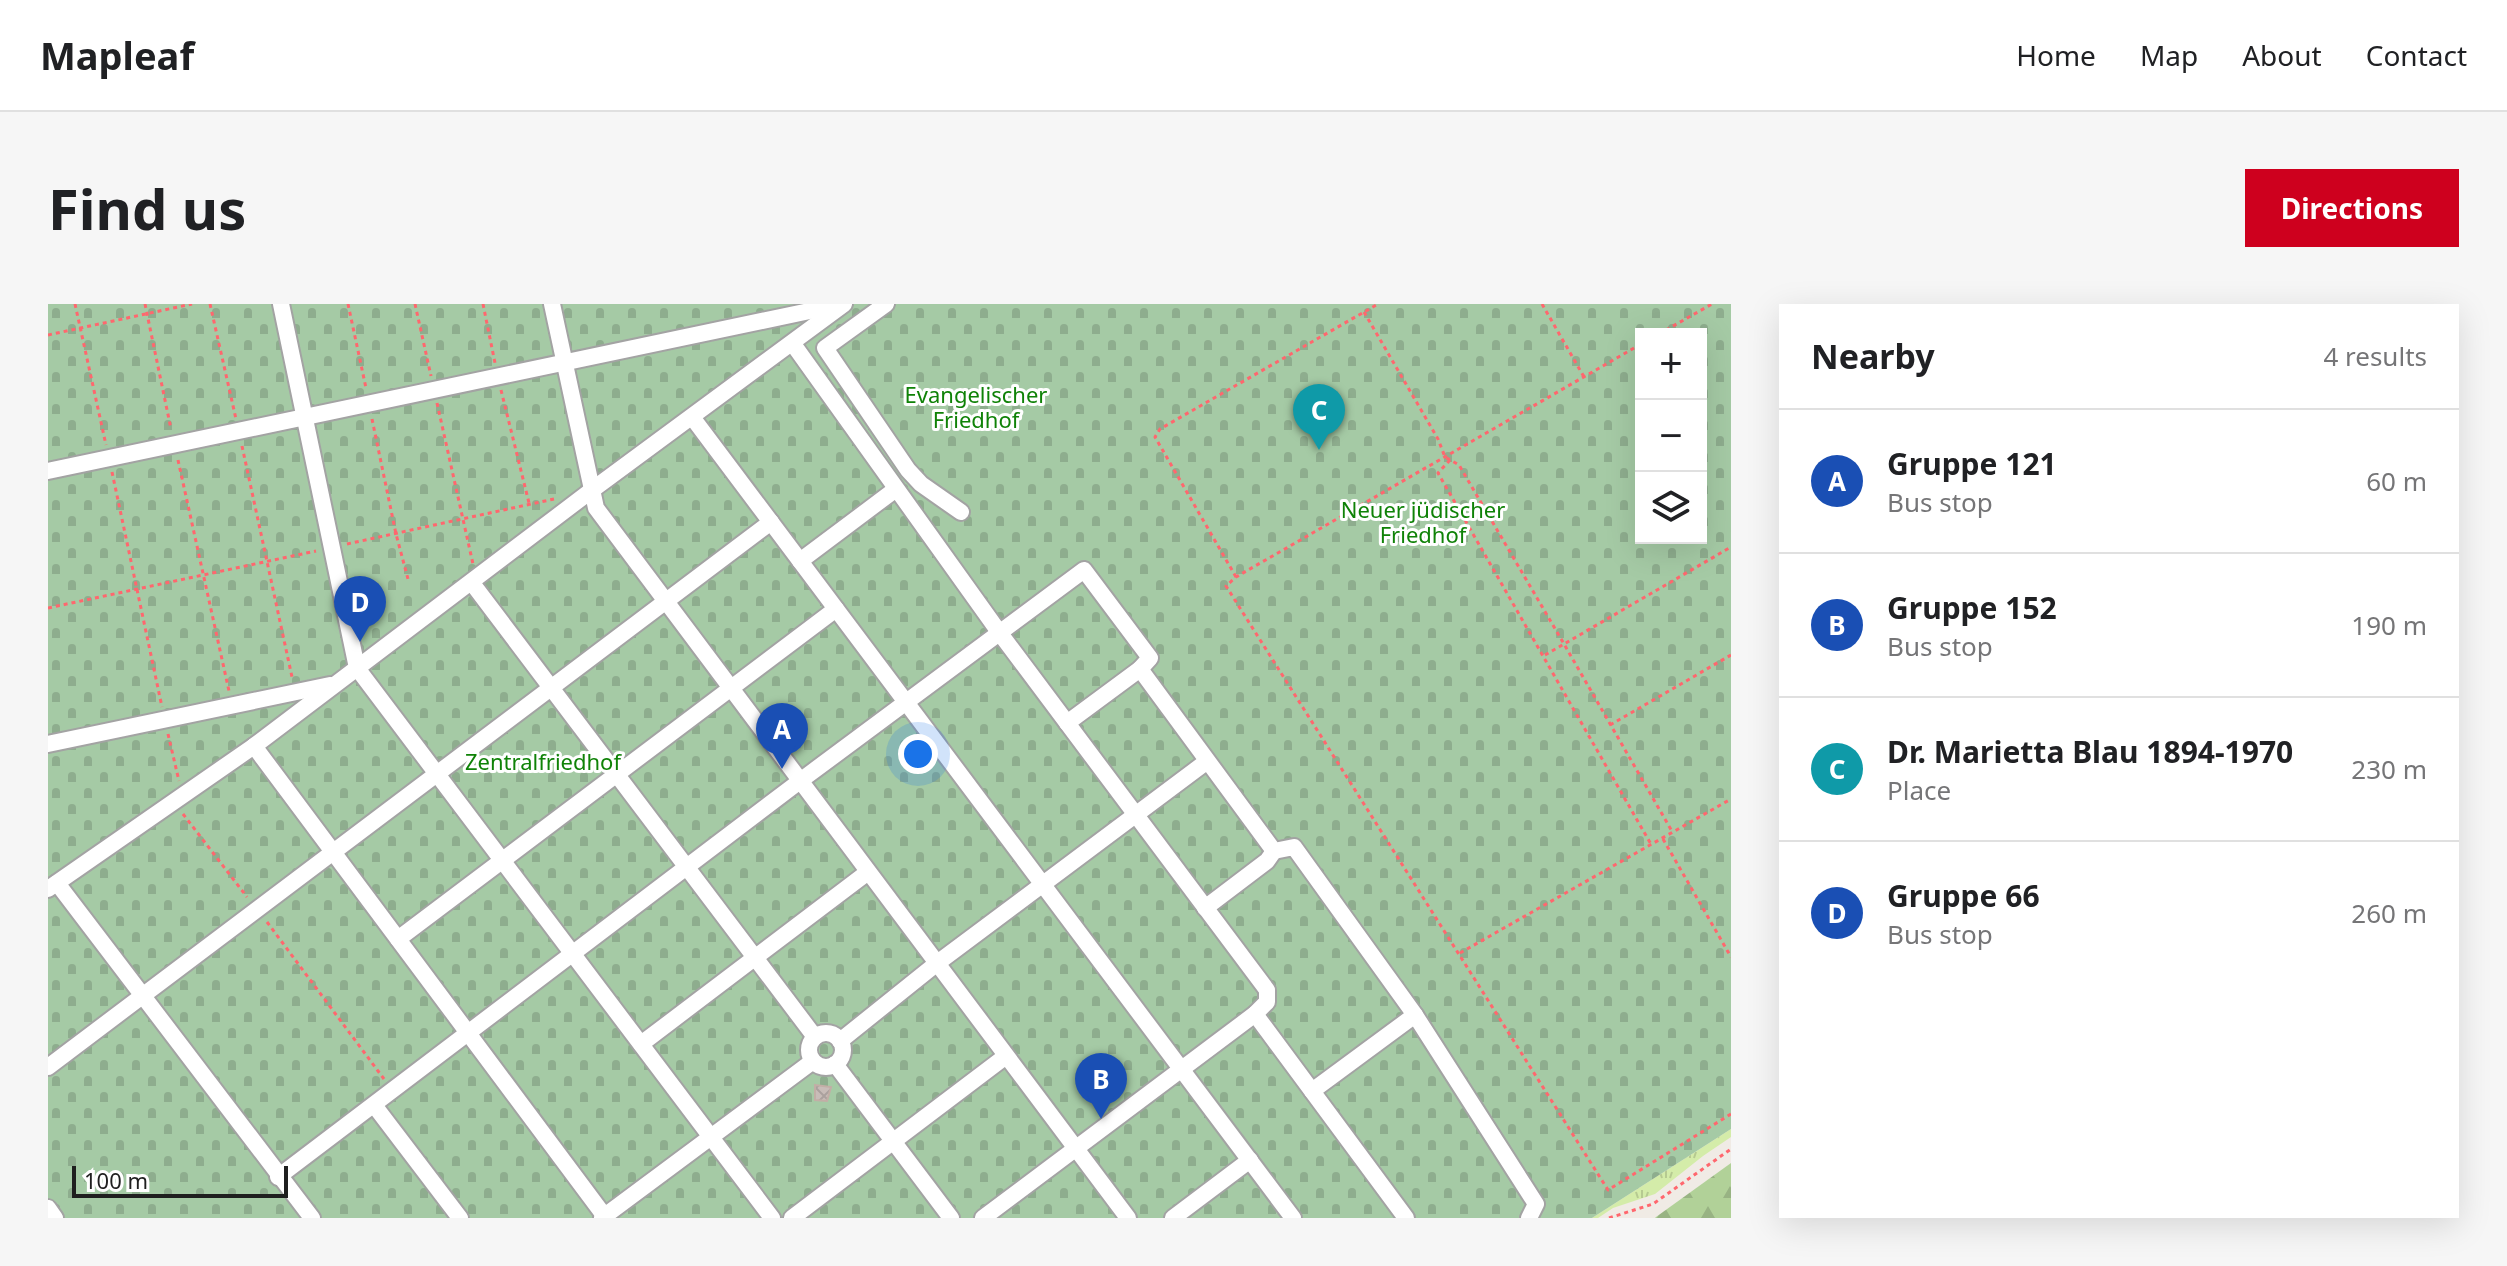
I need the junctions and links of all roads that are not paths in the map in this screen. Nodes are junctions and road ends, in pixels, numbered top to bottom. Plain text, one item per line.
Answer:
1 (281, 304) edge
2 (552, 304) edge
3 (844, 304) edge
4 (886, 304) edge
5 (793, 344) junction
6 (564, 362) junction
7 (304, 417) junction
8 (692, 417) junction
9 (48, 471) edge
10 (896, 489) junction
11 (592, 490) junction
12 (961, 512) dead end
13 (771, 522) junction
14 (800, 561) junction
15 (474, 581) junction
16 (666, 603) junction
17 (836, 609) junction
18 (999, 632) junction
19 (357, 668) junction
20 (1140, 669) junction
21 (336, 684) junction
22 (552, 688) junction
23 (731, 690) junction
24 (906, 702) junction
25 (1067, 723) junction
26 (48, 744) edge
27 (254, 746) junction
28 (1206, 762) junction
29 (437, 774) junction
30 (617, 775) junction
31 (800, 781) junction
32 (1136, 816) junction
33 (1274, 851) junction
34 (333, 852) junction
35 (502, 860) junction
36 (686, 867) junction
37 (868, 872) junction
38 (52, 886) edge
39 (1043, 887) junction
40 (1205, 908) junction
41 (398, 939) junction
42 (572, 953) junction
43 (755, 958) junction
44 (936, 964) junction
45 (142, 996) junction
46 (1255, 1014) junction
47 (1415, 1015) junction
48 (467, 1033) junction
49 (815, 1037) junction
50 (840, 1041) junction
51 (641, 1044) junction
52 (1006, 1056) junction
53 (813, 1061) junction
54 (835, 1064) junction
55 (48, 1067) edge
56 (1181, 1069) junction
57 (1312, 1091) junction
58 (374, 1105) junction
59 (712, 1137) junction
60 (892, 1141) junction
61 (1075, 1147) junction
62 (1250, 1160) junction
63 (278, 1177) junction
64 (48, 1208) edge
65 (307, 1216) edge
66 (604, 1217) edge
67 (55, 1218) edge
68 (460, 1218) edge
69 (772, 1218) edge
70 (792, 1218) edge
71 (951, 1218) edge
72 (983, 1218) edge
73 (1128, 1218) edge
74 (1173, 1218) edge
75 (1293, 1218) edge
76 (1406, 1218) edge
77 (1529, 1218) edge

1 - 7 lane
2 - 6 lane
3 - 5 lane
3 - 6 lane
4 - 12 lane
5 - 8 lane
5 - 10 lane
6 - 7 lane
6 - 11 lane
7 - 9 lane
7 - 19 lane
8 - 11 lane
8 - 13 lane
10 - 14 lane
10 - 18 lane
11 - 15 lane
11 - 16 lane
13 - 14 lane
13 - 16 lane
14 - 17 lane
15 - 19 lane
15 - 22 lane
16 - 22 lane
16 - 23 lane
17 - 23 lane
17 - 24 lane
18 - 20 lane
18 - 24 lane
18 - 25 lane
19 - 21 lane
19 - 29 lane
20 - 25 lane
20 - 28 lane
21 - 26 lane
21 - 27 lane
22 - 29 lane
22 - 30 lane
23 - 30 lane
23 - 31 lane
24 - 31 lane
24 - 39 lane
25 - 32 lane
27 - 34 lane
27 - 38 lane
28 - 32 lane
28 - 33 lane
29 - 34 lane
29 - 35 lane
30 - 35 lane
30 - 36 lane
31 - 36 lane
31 - 37 lane
32 - 39 lane
32 - 40 lane
33 - 40 lane
33 - 47 lane
34 - 41 lane
34 - 45 lane
35 - 41 lane
35 - 42 lane
36 - 42 lane
36 - 43 lane
37 - 43 lane
37 - 44 lane
38 - 45 lane
39 - 44 lane
39 - 56 lane
40 - 46 lane
41 - 48 lane
42 - 48 lane
42 - 51 lane
43 - 49 lane
43 - 51 lane
44 - 50 lane
44 - 52 lane
45 - 55 lane
45 - 63 lane
46 - 56 lane
46 - 57 lane
47 - 57 lane
47 - 77 lane
48 - 58 lane
48 - 66 lane
49 - 50 lane
49 - 53 lane
50 - 54 lane
51 - 59 lane
52 - 60 lane
52 - 61 lane
53 - 54 lane
53 - 59 lane
54 - 60 lane
56 - 61 lane
56 - 62 lane
57 - 76 lane
58 - 63 lane
58 - 68 lane
59 - 66 lane
59 - 69 lane
60 - 70 lane
60 - 71 lane
61 - 72 lane
61 - 73 lane
62 - 74 lane
62 - 75 lane
63 - 65 lane
64 - 67 lane

